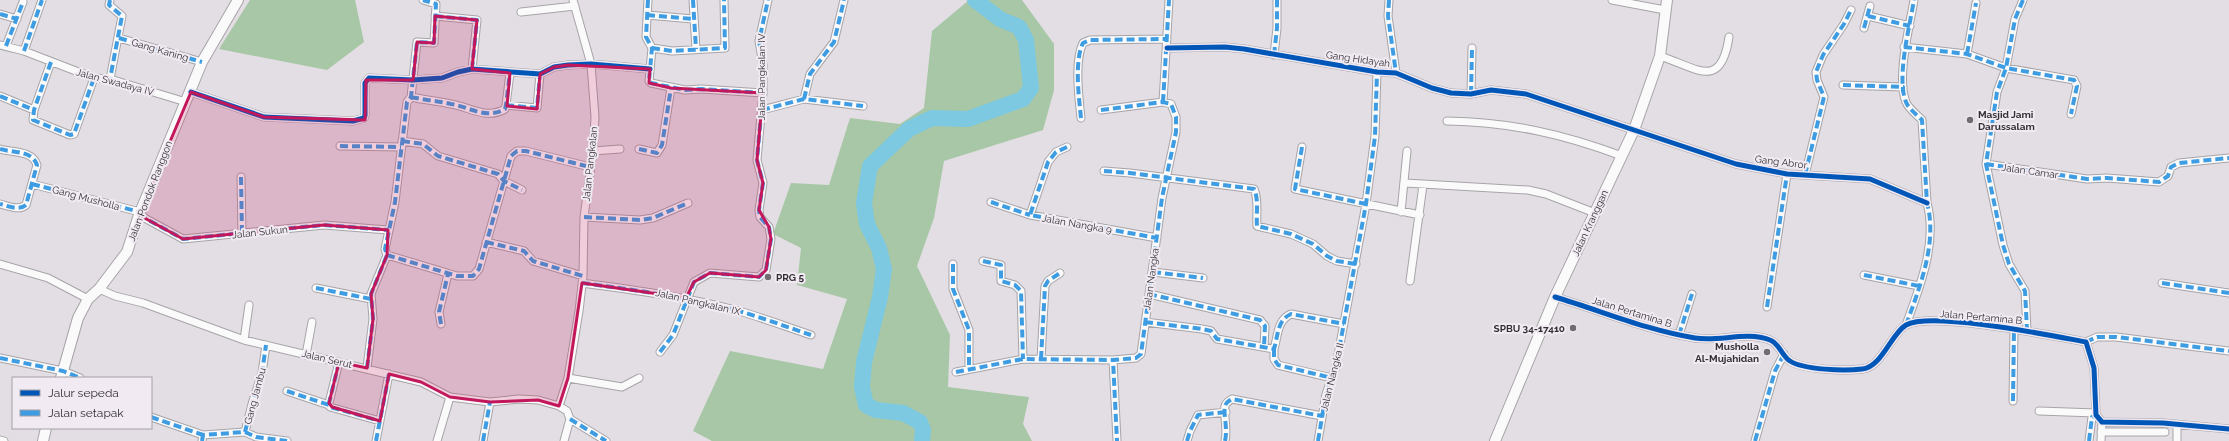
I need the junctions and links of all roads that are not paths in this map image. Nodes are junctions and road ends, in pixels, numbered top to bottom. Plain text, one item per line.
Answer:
1 (42, 0) edge
2 (110, 0) edge
3 (238, 0) edge
4 (423, 0) edge
5 (648, 0) edge
6 (693, 0) edge
7 (724, 0) edge
8 (768, 0) edge
9 (844, 0) edge
10 (1169, 0) edge
11 (1277, 0) edge
12 (1388, 0) edge
13 (1612, 0) edge
14 (1914, 0) edge
15 (2023, 0) edge
16 (23, 2) dead end
17 (574, 3) edge
18 (1976, 3) dead end
19 (1666, 5) edge
20 (1870, 6) dead end
21 (1851, 10) dead end
22 (521, 12) dead end
23 (0, 14) edge
24 (647, 15) junction
25 (435, 16) junction
26 (1868, 16) junction
27 (16, 19) junction
28 (693, 19) junction
29 (1910, 26) junction
30 (1864, 28) dead end
31 (1729, 37) dead end
32 (119, 38) junction
33 (1167, 39) junction
34 (3, 45) edge
35 (1904, 47) junction
36 (652, 48) junction
37 (1167, 48) junction
38 (1472, 48) dead end
39 (696, 49) junction
40 (24, 51) junction
41 (1967, 54) junction
42 (1274, 55) junction
43 (1660, 56) junction
44 (51, 62) junction
45 (202, 62) junction
46 (591, 64) junction
47 (2006, 68) junction
48 (472, 69) junction
49 (650, 69) junction
50 (1377, 72) junction
51 (510, 73) junction
52 (1396, 73) junction
53 (540, 74) junction
54 (94, 78) junction
55 (110, 79) junction
56 (413, 80) junction
57 (1843, 85) dead end
58 (672, 88) junction
59 (191, 92) junction
60 (1903, 92) junction
61 (763, 93) junction
62 (1471, 94) junction
63 (0, 96) edge
64 (411, 97) junction
65 (804, 99) junction
66 (186, 102) junction
67 (1163, 102) junction
68 (506, 106) junction
69 (863, 106) dead end
70 (34, 110) junction
71 (762, 110) junction
72 (1101, 110) dead end
73 (2071, 114) dead end
74 (1081, 118) dead end
75 (1447, 121) dead end
76 (1634, 130) junction
77 (401, 144) junction
78 (340, 146) dead end
79 (1067, 147) dead end
80 (1302, 147) dead end
81 (0, 149) edge
82 (620, 149) dead end
83 (639, 149) dead end
84 (593, 151) junction
85 (1407, 151) dead end
86 (1622, 156) junction
87 (2229, 158) edge
88 (1986, 164) junction
89 (590, 168) junction
90 (1104, 171) dead end
91 (1787, 174) junction
92 (1805, 175) junction
93 (241, 177) dead end
94 (1166, 177) junction
95 (504, 181) junction
96 (1405, 183) junction
97 (32, 184) junction
98 (1423, 185) junction
99 (522, 190) dead end
100 (991, 202) dead end
101 (688, 203) dead end
102 (0, 204) edge
103 (1366, 204) junction
104 (1927, 204) junction
105 (1401, 212) junction
106 (140, 213) junction
107 (1595, 213) junction
108 (1030, 215) junction
109 (1420, 215) junction
110 (584, 217) junction
111 (388, 230) junction
112 (242, 234) junction
113 (1157, 238) junction
114 (486, 242) junction
115 (387, 255) junction
116 (984, 261) dead end
117 (0, 264) edge
118 (953, 264) dead end
119 (1356, 264) junction
120 (1152, 272) junction
121 (1060, 273) dead end
122 (448, 274) junction
123 (1864, 275) dead end
124 (1203, 278) dead end
125 (583, 280) junction
126 (1410, 281) dead end
127 (2162, 283) dead end
128 (1918, 286) junction
129 (316, 288) dead end
130 (99, 289) junction
131 (2229, 293) edge
132 (1149, 294) junction
133 (1692, 294) dead end
134 (1555, 297) junction
135 (686, 298) junction
136 (88, 299) junction
137 (371, 299) junction
138 (249, 305) dead end
139 (1768, 307) dead end
140 (312, 322) dead end
141 (1145, 322) junction
142 (441, 324) dead end
143 (1344, 324) junction
144 (1906, 326) junction
145 (2014, 328) junction
146 (2027, 330) junction
147 (811, 335) dead end
148 (1679, 335) junction
149 (244, 340) junction
150 (2086, 342) junction
151 (266, 345) junction
152 (1264, 347) junction
153 (1274, 349) junction
154 (2229, 351) edge
155 (660, 352) dead end
156 (1784, 354) junction
157 (306, 355) junction
158 (0, 358) edge
159 (1041, 358) junction
160 (1023, 359) junction
161 (1113, 360) junction
162 (338, 362) junction
163 (367, 368) junction
164 (969, 369) junction
165 (956, 372) dead end
166 (62, 374) edge
167 (389, 374) junction
168 (76, 377) edge
169 (568, 378) junction
170 (639, 378) dead end
171 (1332, 378) junction
172 (287, 391) dead end
173 (450, 397) junction
174 (2014, 401) dead end
175 (490, 402) junction
176 (329, 405) junction
177 (559, 406) junction
178 (2038, 411) dead end
179 (1226, 412) junction
180 (2096, 414) junction
181 (1322, 416) junction
182 (152, 417) edge
183 (570, 419) junction
184 (380, 421) junction
185 (2102, 422) junction
186 (2177, 424) junction
187 (46, 429) edge
188 (2229, 429) edge
189 (245, 432) junction
190 (2101, 432) junction
191 (2164, 432) dead end
192 (202, 438) edge
193 (255, 439) edge
194 (0, 440) edge
195 (4, 441) edge
196 (43, 441) edge
197 (287, 441) edge
198 (376, 441) edge
199 (437, 441) edge
200 (483, 441) edge
201 (564, 441) edge
202 (606, 441) edge
203 (1117, 441) edge
204 (1187, 441) edge
205 (1225, 441) edge
206 (1318, 441) edge
207 (1496, 441) edge
208 (1755, 441) edge
209 (2089, 441) edge
210 (2100, 441) edge
211 (2177, 441) edge

1 - 40 street
2 - 32 street
3 - 45 main road, Jalan Pondok Ranggon
4 - 25 street
5 - 24 street
6 - 28 street
7 - 39 street
8 - 61 street, Jalan Pangkalan IV
9 - 65 street
10 - 33 street
11 - 42 street
12 - 52 street
13 - 19 street
14 - 29 street
15 - 47 street
16 - 27 street
17 - 22 street
17 - 46 street, Jalan Pangkalan
18 - 41 street
19 - 43 main road, Jalan Kranggan
20 - 26 street
21 - 92 street
23 - 27 street
24 - 28 street
24 - 36 street
25 - 48 street
25 - 56 street
26 - 29 street
26 - 30 street
27 - 34 street
28 - 39 street
29 - 35 street
31 - 43 street
32 - 45 street, Gang Kaning
32 - 55 street
33 - 37 street
33 - 74 street
34 - 40 street, Jalan Swadaya IV
35 - 41 street
35 - 60 street
36 - 39 street
36 - 49 street
37 - 42 street, Gang Hidayah
37 - 67 street
38 - 62 street
40 - 44 street, Jalan Swadaya IV
41 - 47 street
42 - 50 street, Gang Hidayah
43 - 76 main road, Jalan Kranggan
44 - 54 street, Jalan Swadaya IV
44 - 70 street
45 - 59 main road, Jalan Pondok Ranggon
46 - 49 street
46 - 53 street
46 - 84 street, Jalan Pangkalan
47 - 73 street
47 - 88 street
48 - 51 street
48 - 56 street
49 - 58 street
50 - 52 street, Gang Hidayah
50 - 103 street, Jalan Nangka II
51 - 53 street
51 - 68 street
52 - 62 street, Gang Hidayah
53 - 68 street
54 - 55 street, Jalan Swadaya IV
54 - 70 street
55 - 66 street, Jalan Swadaya IV
56 - 59 street
56 - 64 street
57 - 60 street
58 - 61 street
58 - 83 street
59 - 66 main road, Jalan Pondok Ranggon
60 - 104 street
61 - 71 street, Jalan Pangkalan IV
62 - 76 street, Gang Hidayah
63 - 70 street
64 - 68 street
64 - 77 street
65 - 69 street
65 - 71 street
66 - 106 main road, Jalan Pondok Ranggon
67 - 72 street
67 - 94 street, Jalan Nangka
71 - 135 street, Jalan Pangkalan IV
75 - 86 street
76 - 86 main road, Jalan Kranggan
76 - 91 street, Gang Abror
77 - 78 street
77 - 95 street
77 - 111 street
79 - 108 street, Jalan Nangka 9
80 - 103 street
81 - 97 street
82 - 84 street
84 - 89 street, Jalan Pangkalan
85 - 96 street
86 - 107 main road, Jalan Kranggan
87 - 88 street, Jalan Camar
88 - 146 street
89 - 95 street
89 - 110 street, Jalan Pangkalan
90 - 94 street
91 - 92 street, Gang Abror
91 - 139 street
92 - 104 street, Gang Abror
93 - 112 street
94 - 113 street, Jalan Nangka
94 - 119 street
95 - 99 street
95 - 114 street
96 - 98 street
96 - 105 street
97 - 102 street
97 - 106 street, Gang Musholla
98 - 107 street
98 - 109 street
100 - 108 street
101 - 110 street
103 - 105 street
103 - 119 street, Jalan Nangka II
104 - 128 street, Jalan Pertamina B
105 - 109 street
106 - 112 street, Jalan Sukun
106 - 130 main road, Jalan Pondok Ranggon
107 - 134 main road, Jalan Kranggan
108 - 113 street, Jalan Nangka 9
109 - 126 street
110 - 125 street, Jalan Pangkalan
111 - 112 street, Jalan Sukun
111 - 115 street
113 - 120 street, Jalan Nangka
114 - 122 street
114 - 125 street, Jalan Pangkalan IX
115 - 122 street
115 - 137 street
116 - 160 street
117 - 136 street
118 - 164 street
119 - 143 street, Jalan Nangka II
120 - 124 street
120 - 132 street, Jalan Nangka
121 - 159 street
122 - 142 street
123 - 128 street
125 - 135 street, Jalan Pangkalan IX
125 - 169 street, Jalan Pangkalan
127 - 131 street
128 - 144 street, Jalan Pertamina B
129 - 137 street
130 - 136 main road, Jalan Pondok Ranggon
130 - 149 street, Jalan Serut
132 - 141 street, Jalan Nangka
132 - 152 street
133 - 148 street
134 - 148 street, Jalan Pertamina B
134 - 207 main road, Jalan Kranggan
135 - 147 street, Jalan Pangkalan IX
135 - 155 street, Jalan Pangkalan IV
136 - 166 main road, Jalan Pondok Ranggon
137 - 163 street
138 - 149 street
140 - 157 street
141 - 152 street
141 - 161 street, Jalan Nangka
143 - 153 street
143 - 171 street, Jalan Nangka II
144 - 145 street, Jalan Pertamina B
144 - 156 street, Jalan Pertamina B
145 - 146 street, Jalan Pertamina B
145 - 174 street
146 - 150 street, Jalan Pertamina B
148 - 156 street, Jalan Pertamina B
149 - 151 street, Jalan Serut
150 - 154 street, Jalan Pertamina B
150 - 180 street
151 - 157 street, Jalan Serut
151 - 189 street, Gang Jambu
152 - 153 street
153 - 171 street
156 - 208 street
157 - 162 street, Jalan Serut
158 - 166 street
159 - 160 street
159 - 161 street
160 - 164 street
161 - 203 street
162 - 163 street, Jalan Serut
162 - 176 street
163 - 167 street, Jalan Serut
164 - 165 street
166 - 168 street
167 - 173 street, Jalan Serut
167 - 184 street
169 - 170 street
169 - 177 street, Jalan Pangkalan
171 - 181 street, Jalan Nangka II
172 - 176 street
173 - 175 street, Jalan Serut
173 - 199 street
175 - 177 street, Jalan Serut
175 - 200 street
176 - 184 street
177 - 183 street
178 - 180 street
179 - 181 street
179 - 204 street
179 - 205 street
180 - 185 street
180 - 209 street
181 - 206 street, Jalan Nangka II
182 - 192 street
183 - 201 street
183 - 202 street
184 - 198 street
185 - 186 street
185 - 190 street
186 - 188 street
186 - 211 street
187 - 196 main road
189 - 192 street
189 - 193 street, Gang Jambu
190 - 191 street
190 - 210 street
193 - 197 street, Gang Jambu
194 - 195 street

